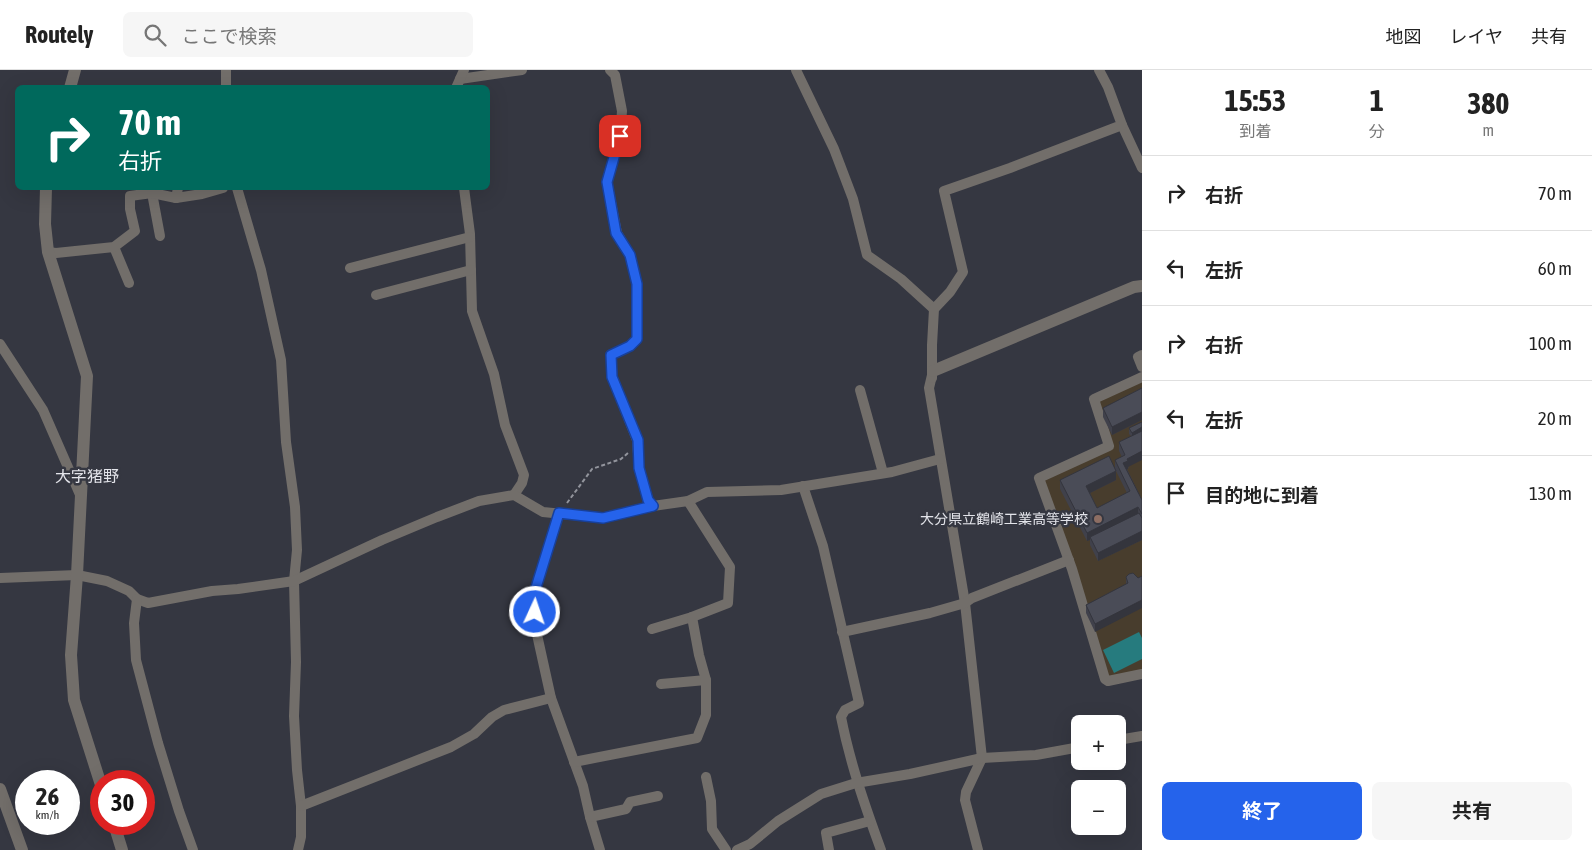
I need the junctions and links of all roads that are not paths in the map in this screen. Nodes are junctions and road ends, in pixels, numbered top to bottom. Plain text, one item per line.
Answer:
1 (75, 70) edge
2 (226, 70) edge
3 (522, 70) edge
4 (610, 70) edge
5 (796, 70) edge
6 (1100, 70) edge
7 (460, 79) edge
8 (71, 85) edge
9 (226, 85) edge
10 (1122, 126) junction
11 (1142, 168) edge
12 (46, 190) edge
13 (216, 190) edge
14 (238, 190) edge
15 (464, 190) edge
16 (152, 193) junction
17 (177, 193) edge
18 (160, 236) dead end
19 (470, 237) junction
20 (114, 247) junction
21 (48, 252) junction
22 (350, 268) dead end
23 (472, 270) junction
24 (130, 283) dead end
25 (1139, 286) edge
26 (376, 295) dead end
27 (934, 309) junction
28 (0, 344) edge
29 (1142, 355) edge
30 (1142, 367) edge
31 (932, 376) junction
32 (1142, 377) edge
33 (860, 390) dead end
34 (940, 458) junction
35 (883, 473) junction
36 (803, 486) junction
37 (514, 495) junction
38 (81, 498) junction
39 (688, 501) junction
40 (653, 506) junction
41 (559, 513) junction
42 (1068, 560) junction
43 (77, 575) junction
44 (0, 578) edge
45 (294, 581) junction
46 (136, 599) junction
47 (965, 603) junction
48 (692, 618) junction
49 (652, 629) dead end
50 (842, 632) junction
51 (1142, 674) edge
52 (706, 680) junction
53 (661, 684) dead end
54 (551, 698) junction
55 (1142, 736) edge
56 (1126, 739) edge
57 (1071, 749) edge
58 (982, 758) junction
59 (574, 762) junction
60 (96, 770) edge
61 (706, 777) dead end
62 (856, 783) junction
63 (0, 789) edge
64 (658, 796) dead end
65 (301, 806) junction
66 (590, 818) junction
67 (870, 821) junction
68 (117, 835) edge
69 (22, 850) edge
70 (122, 850) edge
71 (193, 850) edge
72 (298, 850) edge
73 (600, 850) edge
74 (726, 850) edge
75 (737, 850) edge
76 (829, 850) edge
77 (879, 850) edge
78 (978, 850) edge

1 - 8 street
2 - 9 street
3 - 7 street
4 - 40 street
5 - 27 street
6 - 10 street
10 - 11 street
10 - 27 street
12 - 21 street
13 - 17 street
14 - 45 street
15 - 19 street
16 - 17 street
16 - 18 street
16 - 20 street
19 - 22 street
19 - 23 street
20 - 21 street
20 - 24 street
21 - 38 street
23 - 26 street
23 - 37 street
25 - 31 street
27 - 31 street
28 - 38 street
29 - 30 street
31 - 34 street
32 - 42 street
33 - 35 street
34 - 35 street
34 - 47 street
35 - 36 street
36 - 39 street
36 - 50 street
37 - 41 street
37 - 45 street
38 - 43 street
39 - 40 street
39 - 48 street
40 - 41 street
41 - 54 street
42 - 47 street
42 - 51 street
43 - 44 street
43 - 46 street
43 - 60 street
45 - 46 street
45 - 65 street
46 - 71 street
47 - 50 street
47 - 58 street
48 - 49 street
48 - 52 street
50 - 62 street
52 - 53 street
52 - 59 street
54 - 59 street
54 - 65 street
55 - 56 street
57 - 58 street
58 - 62 street
58 - 78 street
59 - 66 street
61 - 74 street
62 - 67 street
62 - 75 street
63 - 69 street
64 - 66 street
65 - 72 street
66 - 73 street
67 - 76 street
67 - 77 street
68 - 70 street

